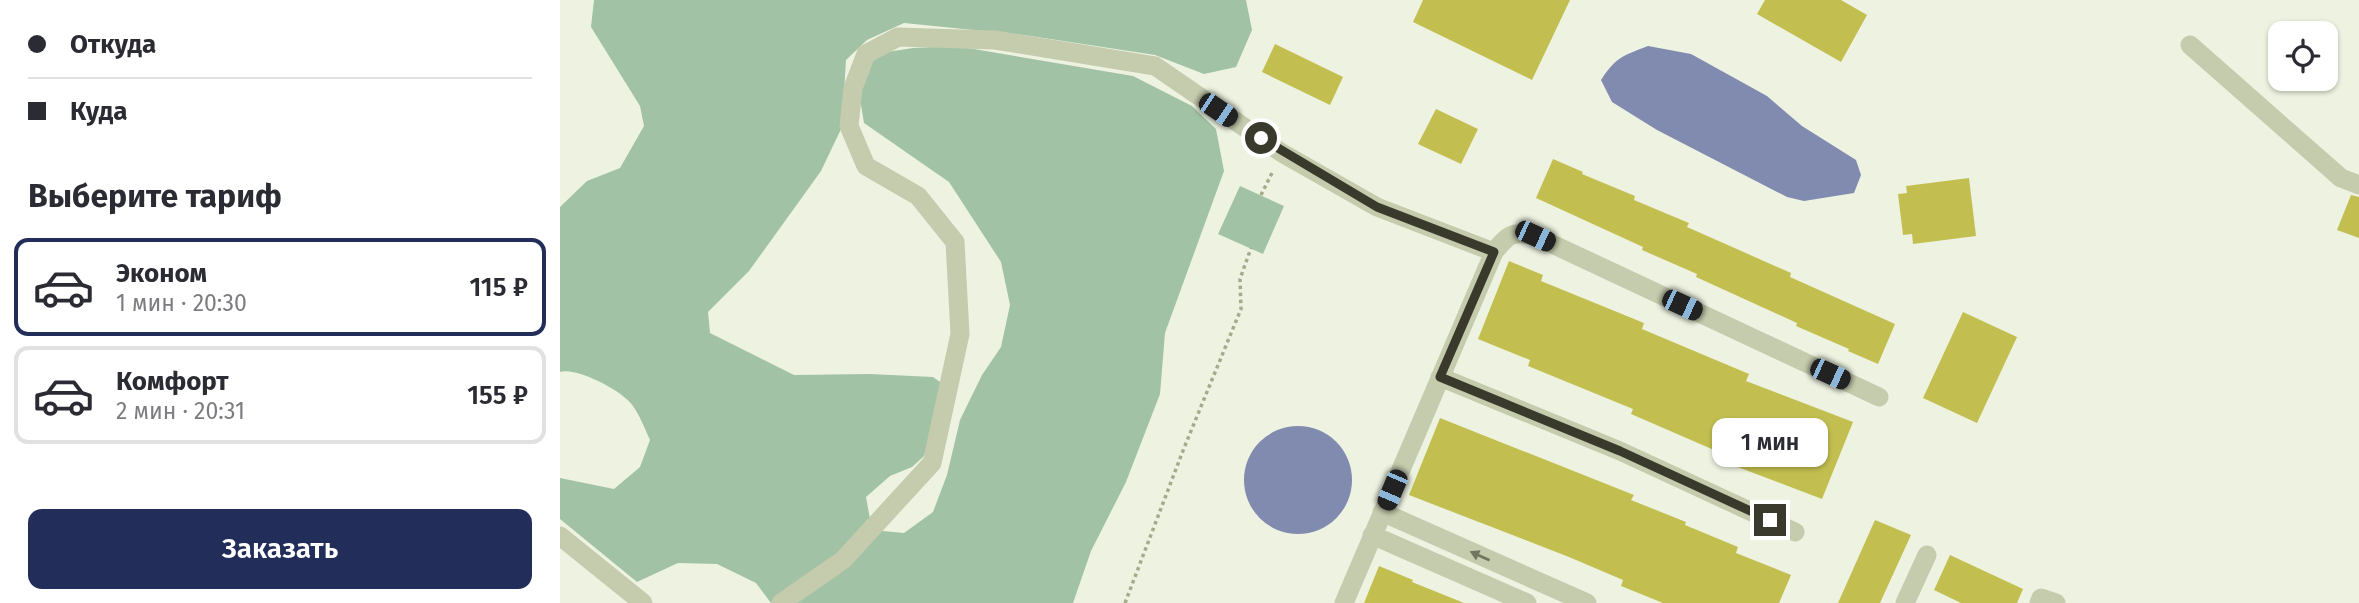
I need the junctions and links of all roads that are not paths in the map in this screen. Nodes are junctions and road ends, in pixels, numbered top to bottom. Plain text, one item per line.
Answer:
1 (2190, 45) dead end
2 (2359, 185) edge
3 (1494, 252) junction
4 (1440, 377) junction
5 (1879, 397) dead end
6 (1382, 512) junction
7 (1795, 532) dead end
8 (1371, 535) junction
9 (560, 536) edge
10 (1927, 555) dead end
11 (1514, 570) junction
12 (1505, 593) junction
13 (643, 603) edge
14 (781, 603) edge
15 (1344, 603) edge
16 (1527, 603) edge
17 (1587, 603) edge
18 (1905, 603) edge
19 (2039, 603) edge
20 (2056, 603) edge

1 - 2 street
3 - 4 street
3 - 5 street
3 - 14 street
4 - 6 street
4 - 7 street
6 - 8 street
11 -> 6 street
8 - 12 street
8 - 15 street
9 - 13 street
10 - 18 street
11 - 12 street
11 - 17 street
12 - 16 street
19 - 20 street

